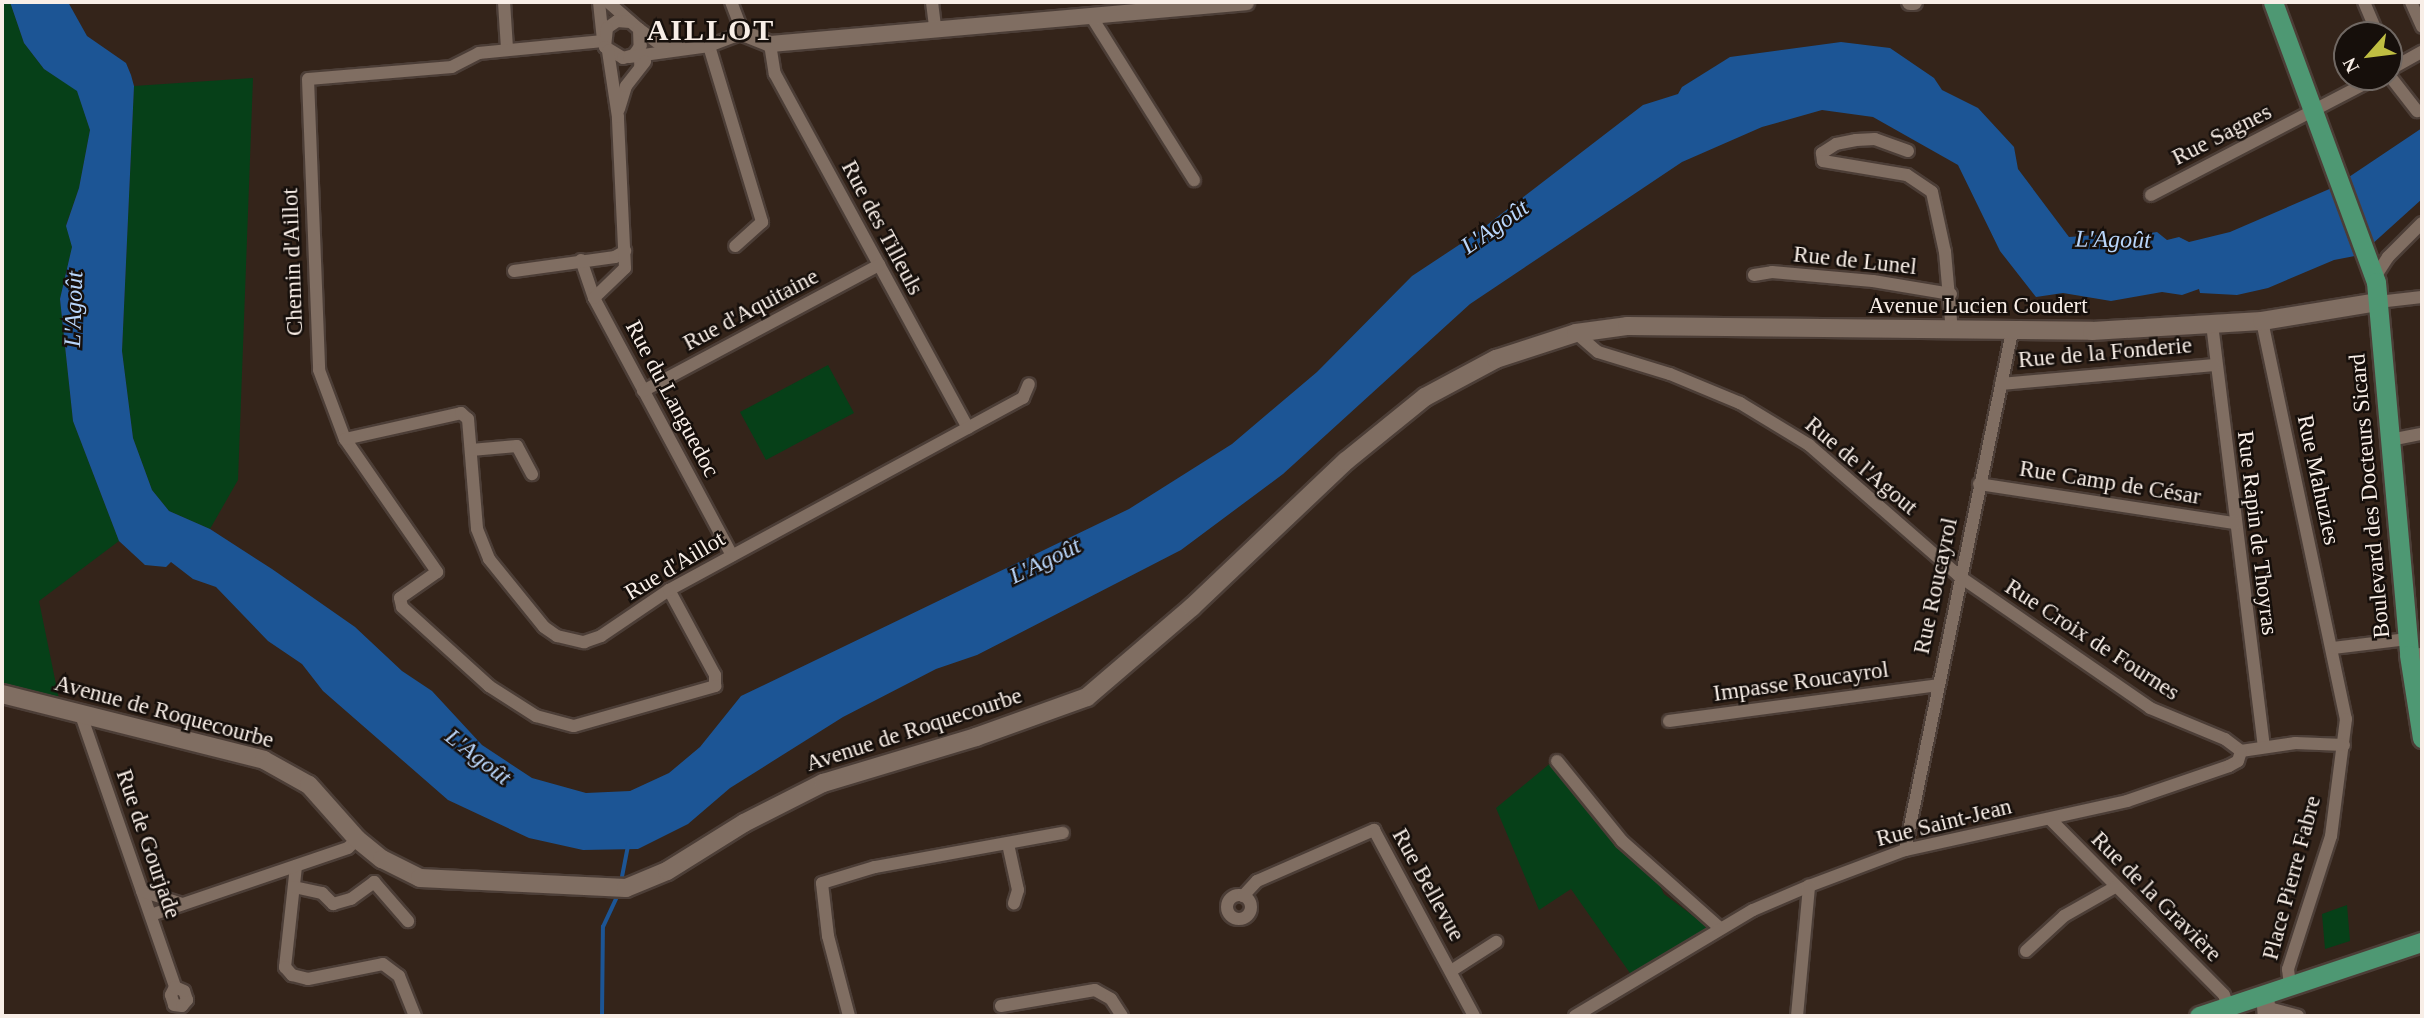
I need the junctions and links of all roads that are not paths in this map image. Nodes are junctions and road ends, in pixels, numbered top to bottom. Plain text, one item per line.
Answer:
1 (504, 2) edge
2 (599, 2) edge
3 (608, 2) edge
4 (731, 2) edge
5 (932, 2) edge
6 (1246, 2) edge
7 (2273, 2) edge
8 (2364, 2) edge
9 (2411, 2) edge
10 (1173, 5) edge
11 (1091, 16) junction
12 (2372, 21) edge
13 (634, 25) junction
14 (935, 27) junction
15 (2422, 27) edge
16 (743, 33) junction
17 (770, 44) junction
18 (606, 46) junction
19 (709, 46) junction
20 (688, 48) junction
21 (507, 49) junction
22 (2422, 52) edge
23 (638, 56) junction
24 (2403, 62) edge
25 (2403, 90) edge
26 (2352, 91) edge
27 (2417, 111) dead end
28 (2313, 112) junction
29 (618, 117) junction
30 (1908, 151) dead end
31 (1194, 180) dead end
32 (2151, 195) dead end
33 (2422, 223) edge
34 (734, 246) dead end
35 (625, 251) junction
36 (581, 260) junction
37 (879, 265) junction
38 (514, 271) dead end
39 (1754, 275) dead end
40 (2375, 277) junction
41 (1951, 294) junction
42 (2422, 297) edge
43 (594, 298) junction
44 (2378, 302) junction
45 (2262, 321) junction
46 (2212, 324) junction
47 (1952, 332) junction
48 (2012, 332) junction
49 (1576, 333) junction
50 (2214, 365) junction
51 (1029, 384) dead end
52 (2001, 384) junction
53 (643, 391) junction
54 (955, 406) junction
55 (968, 428) junction
56 (2422, 434) edge
57 (345, 439) junction
58 (2390, 440) junction
59 (940, 443) junction
60 (471, 450) junction
61 (532, 474) dead end
62 (1979, 484) junction
63 (2235, 523) junction
64 (732, 555) junction
65 (1959, 576) junction
66 (669, 590) junction
67 (2333, 648) junction
68 (2416, 653) edge
69 (1938, 685) junction
70 (2, 694) edge
71 (80, 715) junction
72 (1669, 721) dead end
73 (2422, 738) edge
74 (2344, 739) junction
75 (2264, 747) junction
76 (2241, 751) junction
77 (1557, 761) dead end
78 (2050, 819) junction
79 (1063, 832) dead end
80 (356, 839) junction
81 (1009, 844) junction
82 (1905, 850) junction
83 (382, 859) junction
84 (296, 866) junction
85 (374, 882) junction
86 (1808, 886) junction
87 (294, 887) junction
88 (2115, 887) junction
89 (142, 891) junction
90 (1243, 896) dead end
91 (1014, 903) dead end
92 (182, 904) junction
93 (151, 915) junction
94 (408, 921) dead end
95 (1721, 929) junction
96 (2417, 941) edge
97 (1496, 942) dead end
98 (2026, 951) dead end
99 (1451, 971) junction
100 (2290, 986) junction
101 (175, 987) dead end
102 (1001, 1006) dead end
103 (2228, 1006) junction
104 (2267, 1006) edge
105 (415, 1016) edge
106 (849, 1016) edge
107 (1122, 1016) edge
108 (1474, 1016) edge
109 (1575, 1016) edge
110 (1797, 1016) edge
111 (2199, 1016) edge
112 (2298, 1016) edge

1 - 21 street
2 - 18 street
3 - 13 street
4 - 16 street
5 - 14 street
6 - 10 street
7 - 28 main road, Boulevard des Docteurs Sicard
8 - 12 street
9 - 15 street
10 - 11 street
11 - 14 street
11 - 31 street
13 - 18 street
13 - 20 street
13 - 23 street
14 - 17 street
16 - 17 street
16 - 19 street
17 - 37 street, Rue des Tilleuls
18 - 21 street
18 - 23 street
18 - 29 street
19 - 20 street
19 - 34 street
20 - 23 street
21 - 57 street, Chemin d'Aillot
22 - 24 street
23 - 29 street
25 - 27 street
26 - 28 street, Rue Sagnes
28 - 32 street, Rue Sagnes
28 - 40 main road, Boulevard des Docteurs Sicard
29 - 35 street
30 - 41 street
33 - 40 street
35 - 36 street
35 - 43 street
36 - 38 street
36 - 43 street, Rue du Languedoc
37 - 53 street, Rue d'Aquitaine
37 - 54 street, Rue des Tilleuls
39 - 41 street, Rue de Lunel
40 - 44 main road, Boulevard des Docteurs Sicard
41 - 47 street
42 - 44 street
43 - 53 street, Rue du Languedoc
44 - 45 main road, Avenue Lucien Coudert
44 - 58 main road, Boulevard des Docteurs Sicard
45 - 46 main road, Avenue Lucien Coudert
45 - 67 street, Rue Mahuzies
46 - 48 main road, Avenue Lucien Coudert
46 - 50 street, Rue Rapin de Thoyras
47 - 48 main road, Avenue Lucien Coudert
47 - 49 main road, Avenue Lucien Coudert
48 - 52 street, Rue Roucayrol
49 - 65 street, Rue de l'Agout
49 - 83 main road, Avenue de Roquecourbe
50 - 52 street, Rue de la Fonderie
50 - 63 street, Rue Rapin de Thoyras
51 - 55 street, Rue d'Aillot
52 - 62 street, Rue Roucayrol
53 - 64 street, Rue du Languedoc
54 - 55 street, Rue des Tilleuls
54 - 59 street
55 - 59 street, Rue d'Aillot
56 - 58 street
57 - 60 street, Rue d'Aillot
57 - 66 street, Chemin d'Aillot
58 - 68 main road, Boulevard des Docteurs Sicard
59 - 64 street, Rue d'Aillot
60 - 61 street
60 - 66 street, Rue d'Aillot
62 - 63 street, Rue Camp de César
62 - 65 street, Rue Roucayrol
63 - 75 street, Rue Rapin de Thoyras
64 - 66 street, Rue d'Aillot
65 - 69 street, Rue Roucayrol
65 - 76 street, Rue Croix de Fournes
67 - 68 street
67 - 74 street, Place Pierre Fabre
68 - 73 main road, Boulevard des Docteurs Sicard
69 - 72 street, Impasse Roucayrol
69 - 82 street, Rue Roucayrol
70 - 71 main road, Avenue de Roquecourbe
71 - 80 main road, Avenue de Roquecourbe
71 - 89 street, Rue de Gourjade
74 - 75 street, Rue Saint-Jean
74 - 100 street, Place Pierre Fabre
75 - 76 street, Rue Saint-Jean
76 - 78 street, Rue Saint-Jean
77 - 95 street
78 - 82 street, Rue Saint-Jean
78 - 88 street, Rue de la Gravière
79 - 81 street
80 - 83 main road, Avenue de Roquecourbe
80 - 84 street
81 - 91 street
81 - 106 street
82 - 86 street, Rue Saint-Jean
83 - 85 street
84 - 87 street
84 - 92 street
85 - 87 street
85 - 94 street
86 - 95 street, Rue Saint-Jean
86 - 110 street
87 - 105 street
88 - 98 street
88 - 103 street, Rue de la Gravière
89 - 92 street
89 - 93 street, Rue de Gourjade
90 - 99 street, Rue Bellevue
92 - 93 street
93 - 101 street, Rue de Gourjade
95 - 109 street, Rue Saint-Jean
96 - 100 main road
97 - 99 street
99 - 108 street, Rue Bellevue
100 - 104 main road
102 - 107 street
103 - 104 main road
103 - 111 main road
104 - 112 street

